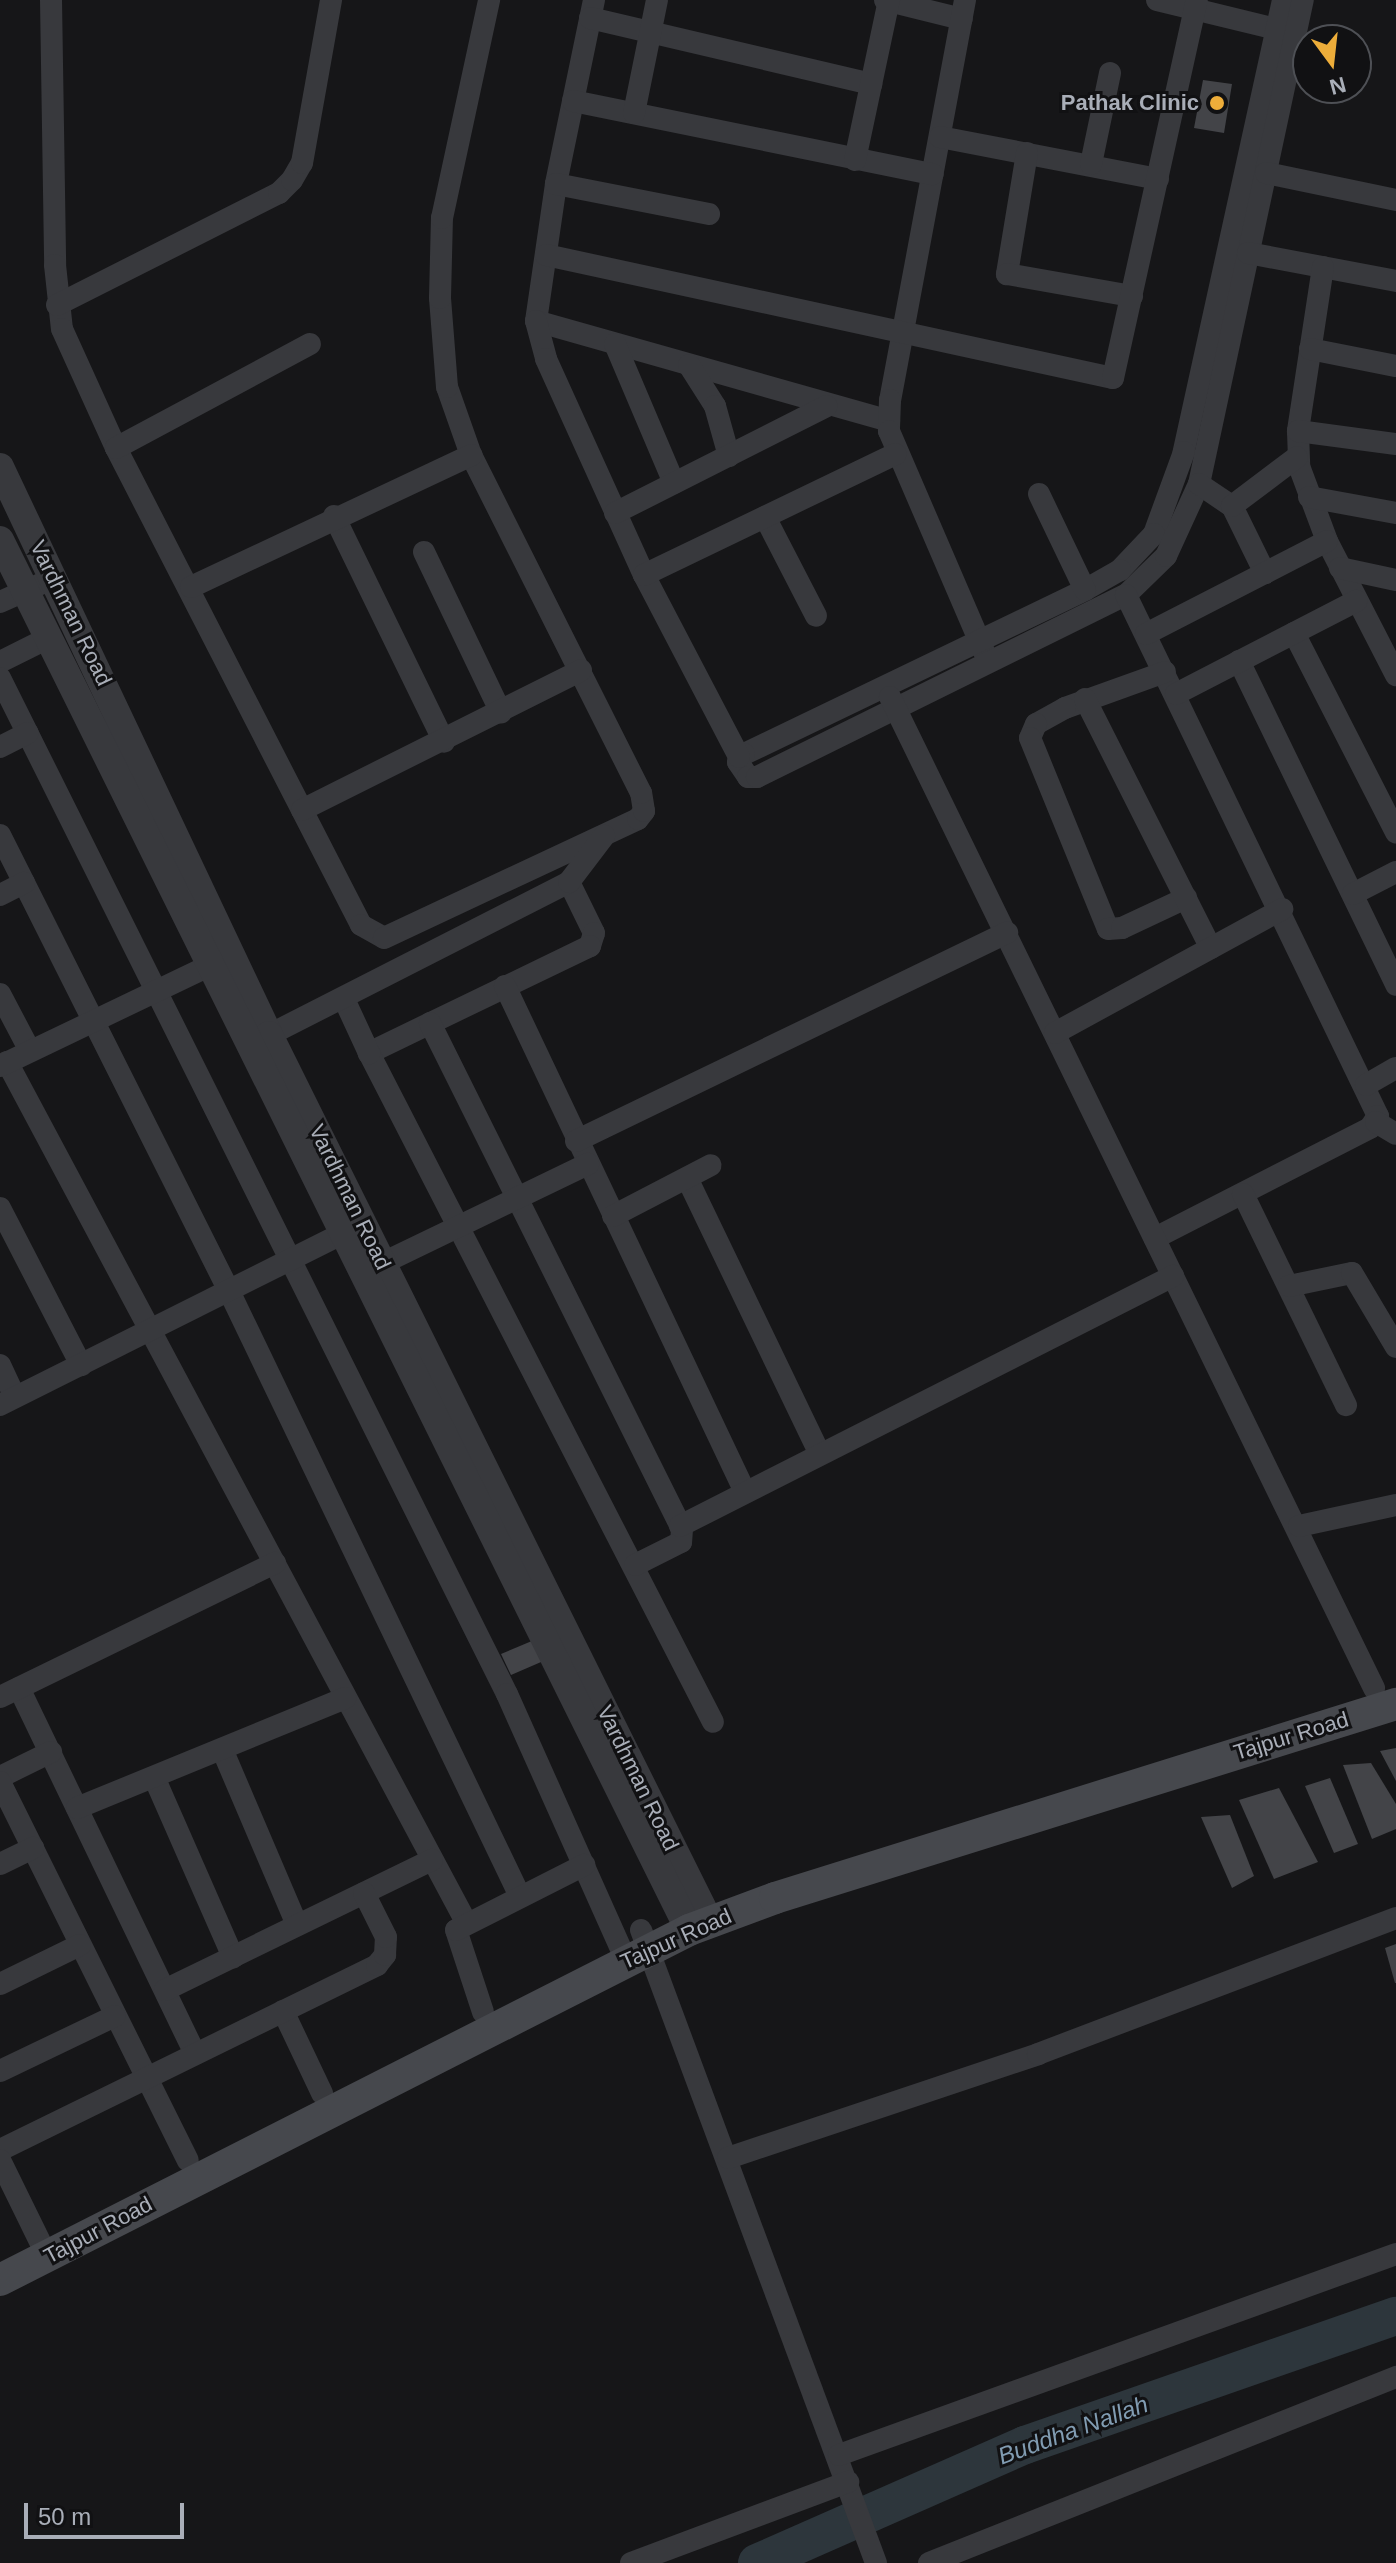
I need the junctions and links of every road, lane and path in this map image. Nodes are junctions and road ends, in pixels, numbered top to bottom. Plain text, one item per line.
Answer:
1 (51, 0) edge
2 (331, 0) edge
3 (489, 0) edge
4 (657, 0) edge
5 (888, 0) edge
6 (1157, 0) edge
7 (1283, 0) edge
8 (1303, 0) edge
9 (1196, 4) edge
10 (592, 9) edge
11 (964, 9) edge
12 (651, 31) junction
13 (1286, 32) junction
14 (1110, 73) dead end
15 (871, 84) junction
16 (573, 101) junction
17 (634, 113) junction
18 (940, 137) junction
19 (1027, 153) junction
20 (855, 160) junction
21 (1091, 164) junction
22 (1266, 173) junction
23 (933, 174) junction
24 (1158, 179) junction
25 (556, 184) junction
26 (1396, 200) edge
27 (709, 214) dead end
28 (1248, 253) junction
29 (546, 255) junction
30 (1323, 267) junction
31 (1396, 281) edge
32 (1132, 296) junction
33 (57, 305) junction
34 (536, 321) junction
35 (904, 331) junction
36 (310, 344) dead end
37 (615, 344) junction
38 (1310, 349) junction
39 (689, 365) junction
40 (1396, 366) edge
41 (827, 406) junction
42 (889, 421) junction
43 (1298, 431) junction
44 (1396, 444) edge
45 (116, 448) junction
46 (895, 454) junction
47 (471, 455) junction
48 (729, 456) junction
49 (1297, 457) junction
50 (0, 467) edge
51 (674, 483) junction
52 (1199, 484) junction
53 (1039, 494) dead end
54 (1309, 497) junction
55 (1232, 506) junction
56 (615, 513) junction
57 (1396, 513) edge
58 (334, 516) junction
59 (765, 517) junction
60 (0, 540) edge
61 (1327, 541) junction
62 (424, 552) dead end
63 (1340, 568) junction
64 (1265, 573) junction
65 (644, 575) junction
66 (54, 578) junction
67 (1396, 580) edge
68 (191, 587) junction
69 (1085, 590) junction
70 (1126, 595) junction
71 (12, 596) edge
72 (1356, 601) junction
73 (816, 616) dead end
74 (1294, 633) junction
75 (1146, 634) junction
76 (48, 638) junction
77 (977, 639) junction
78 (988, 661) junction
79 (1239, 661) junction
80 (0, 662) edge
81 (581, 670) junction
82 (1165, 672) junction
83 (1396, 675) edge
84 (0, 678) edge
85 (884, 685) junction
86 (1176, 694) junction
87 (1085, 699) junction
88 (895, 707) junction
89 (501, 713) junction
90 (28, 733) junction
91 (444, 742) junction
92 (0, 747) edge
93 (739, 757) junction
94 (302, 810) junction
95 (1396, 832) edge
96 (0, 835) edge
97 (605, 835) junction
98 (1396, 872) edge
99 (569, 882) junction
100 (24, 883) junction
101 (1353, 894) junction
102 (0, 895) edge
103 (1186, 898) junction
104 (1282, 909) junction
105 (1007, 933) junction
106 (1211, 948) junction
107 (222, 959) junction
108 (1396, 985) edge
109 (505, 986) junction
110 (157, 989) junction
111 (0, 994) edge
112 (344, 999) junction
113 (91, 1021) junction
114 (430, 1023) junction
115 (1055, 1033) junction
116 (269, 1035) junction
117 (30, 1051) junction
118 (369, 1053) junction
119 (4, 1064) edge
120 (1396, 1068) edge
121 (1366, 1085) junction
122 (1376, 1122) junction
123 (1396, 1134) edge
124 (576, 1141) junction
125 (588, 1164) junction
126 (711, 1165) dead end
127 (687, 1178) junction
128 (1243, 1194) junction
129 (517, 1197) junction
130 (0, 1208) edge
131 (613, 1216) junction
132 (456, 1226) junction
133 (344, 1233) junction
134 (1155, 1238) junction
135 (293, 1260) junction
136 (383, 1263) junction
137 (1173, 1276) junction
138 (1289, 1286) junction
139 (229, 1291) junction
140 (1391, 1324) edge
141 (148, 1333) junction
142 (1396, 1347) edge
143 (0, 1365) edge
144 (81, 1365) junction
145 (8, 1401) edge
146 (1346, 1405) dead end
147 (820, 1454) junction
148 (745, 1492) junction
149 (1396, 1505) edge
150 (680, 1526) junction
151 (1299, 1526) junction
152 (275, 1563) junction
153 (635, 1565) junction
154 (1389, 1691) edge
155 (10, 1692) edge
156 (345, 1698) junction
157 (713, 1722) dead end
158 (222, 1749) junction
159 (51, 1752) junction
160 (154, 1777) junction
161 (0, 1780) edge
162 (77, 1808) junction
163 (33, 1848) junction
164 (432, 1860) junction
165 (0, 1864) edge
166 (584, 1865) junction
167 (364, 1893) junction
168 (519, 1894) junction
169 (695, 1917) junction
170 (1396, 1918) edge
171 (466, 1922) junction
172 (297, 1925) junction
173 (80, 1945) junction
174 (633, 1945) junction
175 (233, 1957) junction
176 (0, 1984) edge
177 (165, 1990) junction
178 (283, 2011) junction
179 (483, 2012) junction
180 (115, 2016) junction
181 (195, 2054) junction
182 (0, 2071) edge
183 (145, 2078) junction
184 (322, 2093) junction
185 (0, 2150) edge
186 (728, 2158) junction
187 (0, 2160) edge
188 (188, 2160) junction
189 (43, 2247) junction
190 (1396, 2254) edge
191 (0, 2257) edge
192 (0, 2280) edge
193 (1396, 2377) edge
194 (839, 2455) junction
195 (849, 2487) junction
196 (876, 2562) edge
197 (631, 2563) edge
198 (929, 2563) edge

1 - 33 street
2 - 33 street
3 - 47 street
4 - 12 street
5 - 11 street
5 - 15 street
6 - 9 street
7 - 13 street
8 - 13 street
9 - 13 street
9 - 24 street
10 - 12 street
10 - 16 street
11 - 18 street
12 - 15 street
12 - 17 street
13 - 22 street
13 - 69 street
14 - 21 street
15 - 20 street
16 - 17 street
16 - 25 street
17 - 20 street
18 - 19 street
18 - 23 street
19 - 21 street
19 - 32 street
20 - 23 street
21 - 24 street
22 - 26 street
22 - 28 street
23 - 35 street
24 - 32 street
25 - 27 street
25 - 29 street
28 - 30 street
28 - 52 street
29 - 34 street
29 - 35 street
30 - 31 street
30 - 38 street
32 - 35 street
33 - 45 street
34 - 37 street
34 - 56 street
35 - 42 street
36 - 45 street
37 - 39 street
37 - 51 street
38 - 40 street
38 - 43 street
39 - 41 street
39 - 48 street
41 - 42 street
41 - 48 street
42 - 46 street
43 - 44 street
43 - 49 street
45 - 68 street
46 - 59 street
46 - 77 street
47 - 58 street
47 - 81 street
48 - 51 street
49 - 54 street
49 - 55 street
50 - 66 street, Vardhman Road
51 - 56 street
52 - 55 street
52 - 70 street
53 - 69 street
54 - 57 street
54 - 61 street
55 - 64 street
56 - 65 street
58 - 68 street
58 - 91 street
59 - 65 street
59 - 73 street
60 - 71 street, Vardhman Road
61 - 63 street
61 - 64 street
62 - 89 street
63 - 67 street
63 - 72 street
64 - 75 street
65 - 93 street
66 - 71 street
66 - 107 street, Vardhman Road
68 - 94 street
69 - 77 street
70 - 75 street
70 - 78 street
71 - 76 street, Vardhman Road
72 - 74 street
72 - 83 street
74 - 79 street
74 - 95 street
75 - 82 street
76 - 80 street
76 - 107 street, Vardhman Road
77 - 78 street
77 - 85 street
78 - 88 street
79 - 86 street
79 - 101 street
81 - 89 street
81 - 97 street
82 - 86 street
82 - 87 street
84 - 90 street
85 - 88 street
85 - 93 street
86 - 104 street
87 - 103 street
87 - 103 street
88 - 93 street
88 - 105 street
89 - 91 street
90 - 92 street
90 - 110 street
91 - 94 street
94 - 97 street
96 - 100 street
97 - 99 street
98 - 101 street
99 - 109 street
99 - 112 street
100 - 102 street
100 - 113 street
101 - 108 street
103 - 106 street
104 - 106 street
104 - 121 street
105 - 115 street
105 - 124 street
106 - 115 street
107 - 110 street
107 - 116 street, Vardhman Road
107 - 133 street, Vardhman Road
109 - 114 street
109 - 124 street
110 - 113 street
110 - 135 street
111 - 117 street
112 - 116 street
112 - 118 street
113 - 117 street
113 - 139 street
114 - 118 street
114 - 129 street
115 - 134 street
116 - 136 street, Vardhman Road
117 - 119 street
118 - 132 street
119 - 141 street
120 - 121 street
121 - 122 street
122 - 123 street
122 - 128 street
124 - 125 street
125 - 129 street
125 - 131 street
126 - 127 street
127 - 131 street
127 - 147 street
128 - 134 street
128 - 138 street
129 - 132 street
129 - 150 street
130 - 144 street
131 - 148 street
132 - 136 street
132 - 153 street
133 - 135 street
133 - 169 street, Vardhman Road
134 - 137 street
135 - 139 street
135 - 166 street
136 - 169 street, Vardhman Road
137 - 147 street
137 - 151 street
138 - 140 street
138 - 146 street
139 - 141 street
139 - 168 street
140 - 142 street
141 - 144 street
141 - 152 street
143 - 145 street
144 - 145 street
147 - 148 street
148 - 150 street
149 - 151 street
150 - 153 street
151 - 154 street
152 - 155 street
152 - 156 street
153 - 157 street
154 - 169 main road, Tajpur Road
155 - 159 street
156 - 158 street
156 - 164 street
158 - 160 street
158 - 172 street
159 - 161 street
159 - 162 street
160 - 162 street
160 - 175 street
161 - 163 street
162 - 177 street
163 - 165 street
163 - 173 street
164 - 167 street
164 - 171 street
166 - 168 street
166 - 174 street
167 - 172 street
167 - 178 street
168 - 171 street
169 - 174 main road, Tajpur Road
170 - 186 street
171 - 179 street
172 - 175 street
173 - 176 street
173 - 180 street
174 - 179 main road, Tajpur Road
174 - 186 street
174 - 189 main road, Tajpur Road
175 - 177 street
177 - 181 street
178 - 181 street
178 - 184 street
179 - 184 main road, Tajpur Road
180 - 182 street
180 - 183 street
181 - 183 street
183 - 185 street
183 - 188 street
184 - 188 main road, Tajpur Road
186 - 194 street
187 - 189 street
188 - 189 main road, Tajpur Road
189 - 191 main road, Tajpur Road
189 - 192 main road, Tajpur Road
190 - 194 street
193 - 198 street
194 - 195 street
195 - 196 street
195 - 197 street

